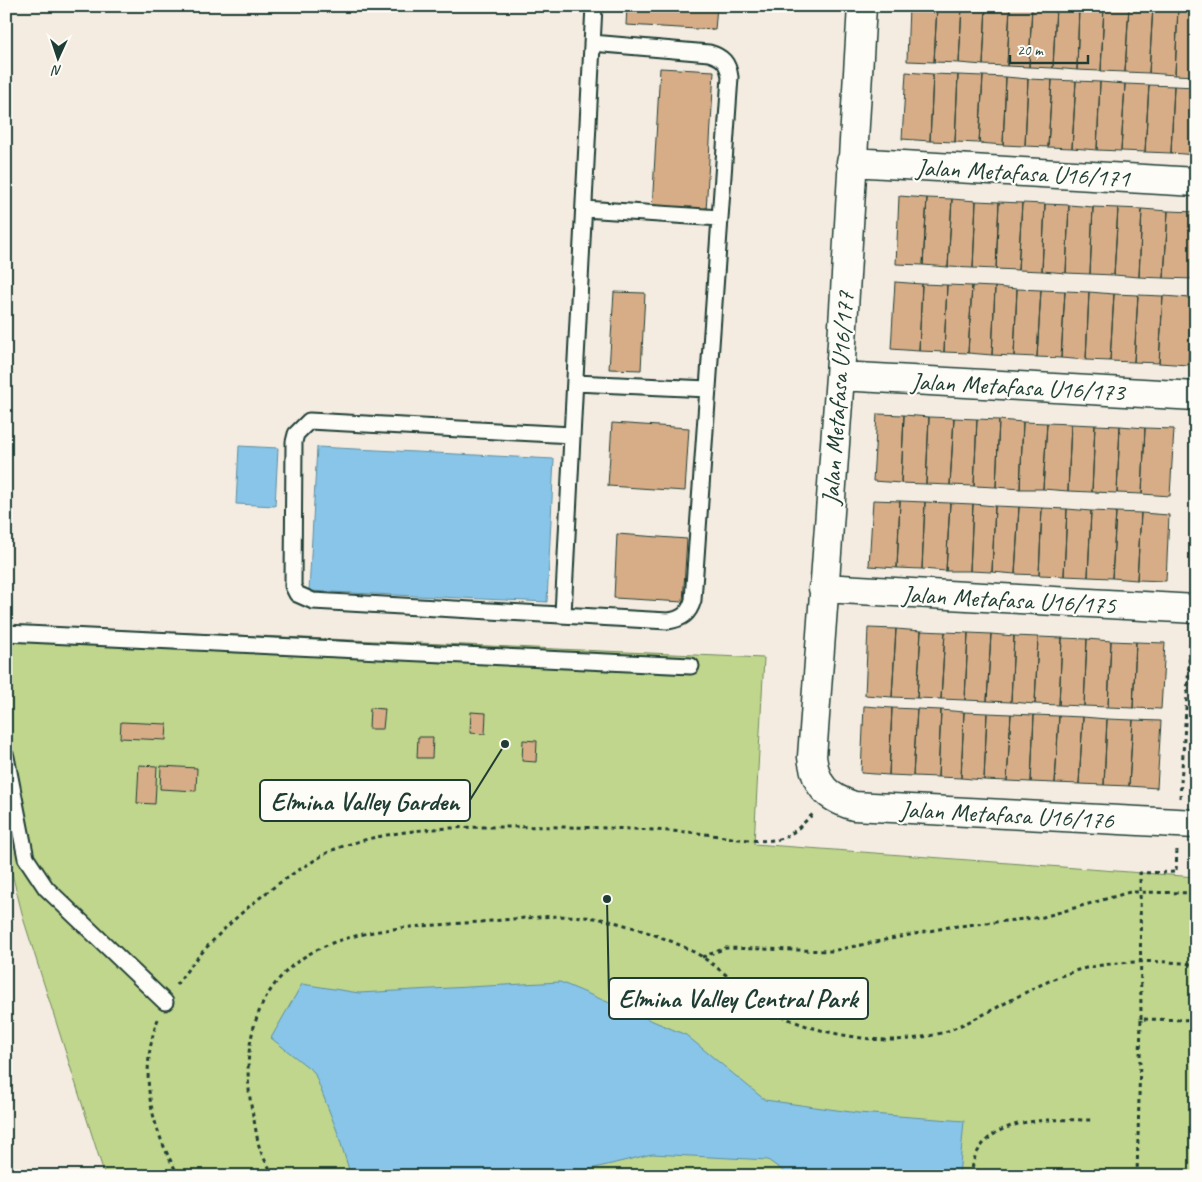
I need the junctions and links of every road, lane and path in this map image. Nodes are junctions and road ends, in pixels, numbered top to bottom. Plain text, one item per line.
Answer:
1 (594, 6) edge
2 (862, 6) edge
3 (592, 43) junction
4 (851, 162) junction
5 (1196, 182) edge
6 (584, 209) junction
7 (720, 218) junction
8 (840, 376) junction
9 (575, 383) junction
10 (708, 389) junction
11 (1196, 396) edge
12 (572, 435) junction
13 (1196, 570) edge
14 (823, 588) junction
15 (1194, 609) edge
16 (563, 614) junction
17 (6, 633) edge
18 (691, 666) dead end
19 (6, 757) edge
20 (822, 788) joint
21 (1187, 824) edge
22 (1139, 891) junction
23 (1196, 893) edge
24 (702, 957) junction
25 (1140, 961) junction
26 (1196, 965) edge
27 (165, 1002) dead end
28 (1141, 1018) junction
29 (1196, 1020) edge
30 (1092, 1120) dead end
31 (274, 1176) edge
32 (971, 1176) edge
33 (1137, 1176) edge

1 - 3 lane
2 - 4 street, Jalan Metafasa U16/177
3 - 6 lane
3 - 7 lane
4 - 5 street, Jalan Metafasa U16/171
4 - 8 street, Jalan Metafasa U16/177
6 - 7 lane
6 - 9 lane
7 - 10 lane
8 - 11 street, Jalan Metafasa U16/173
8 - 14 street, Jalan Metafasa U16/177
9 - 10 lane
9 - 12 lane
10 - 16 lane
12 - 16 lane
12 - 16 lane
13 - 15 path
14 - 15 street, Jalan Metafasa U16/175
14 - 20 street, Jalan Metafasa U16/177
15 - 21 path
17 - 18 lane
19 - 27 lane
20 - 21 street, Jalan Metafasa U16/176
21 - 22 path
22 - 23 path
22 - 24 path
22 - 25 path
24 - 25 path
24 - 31 path
25 - 26 path
25 - 28 path
28 - 29 path
28 - 33 path
30 - 32 path

